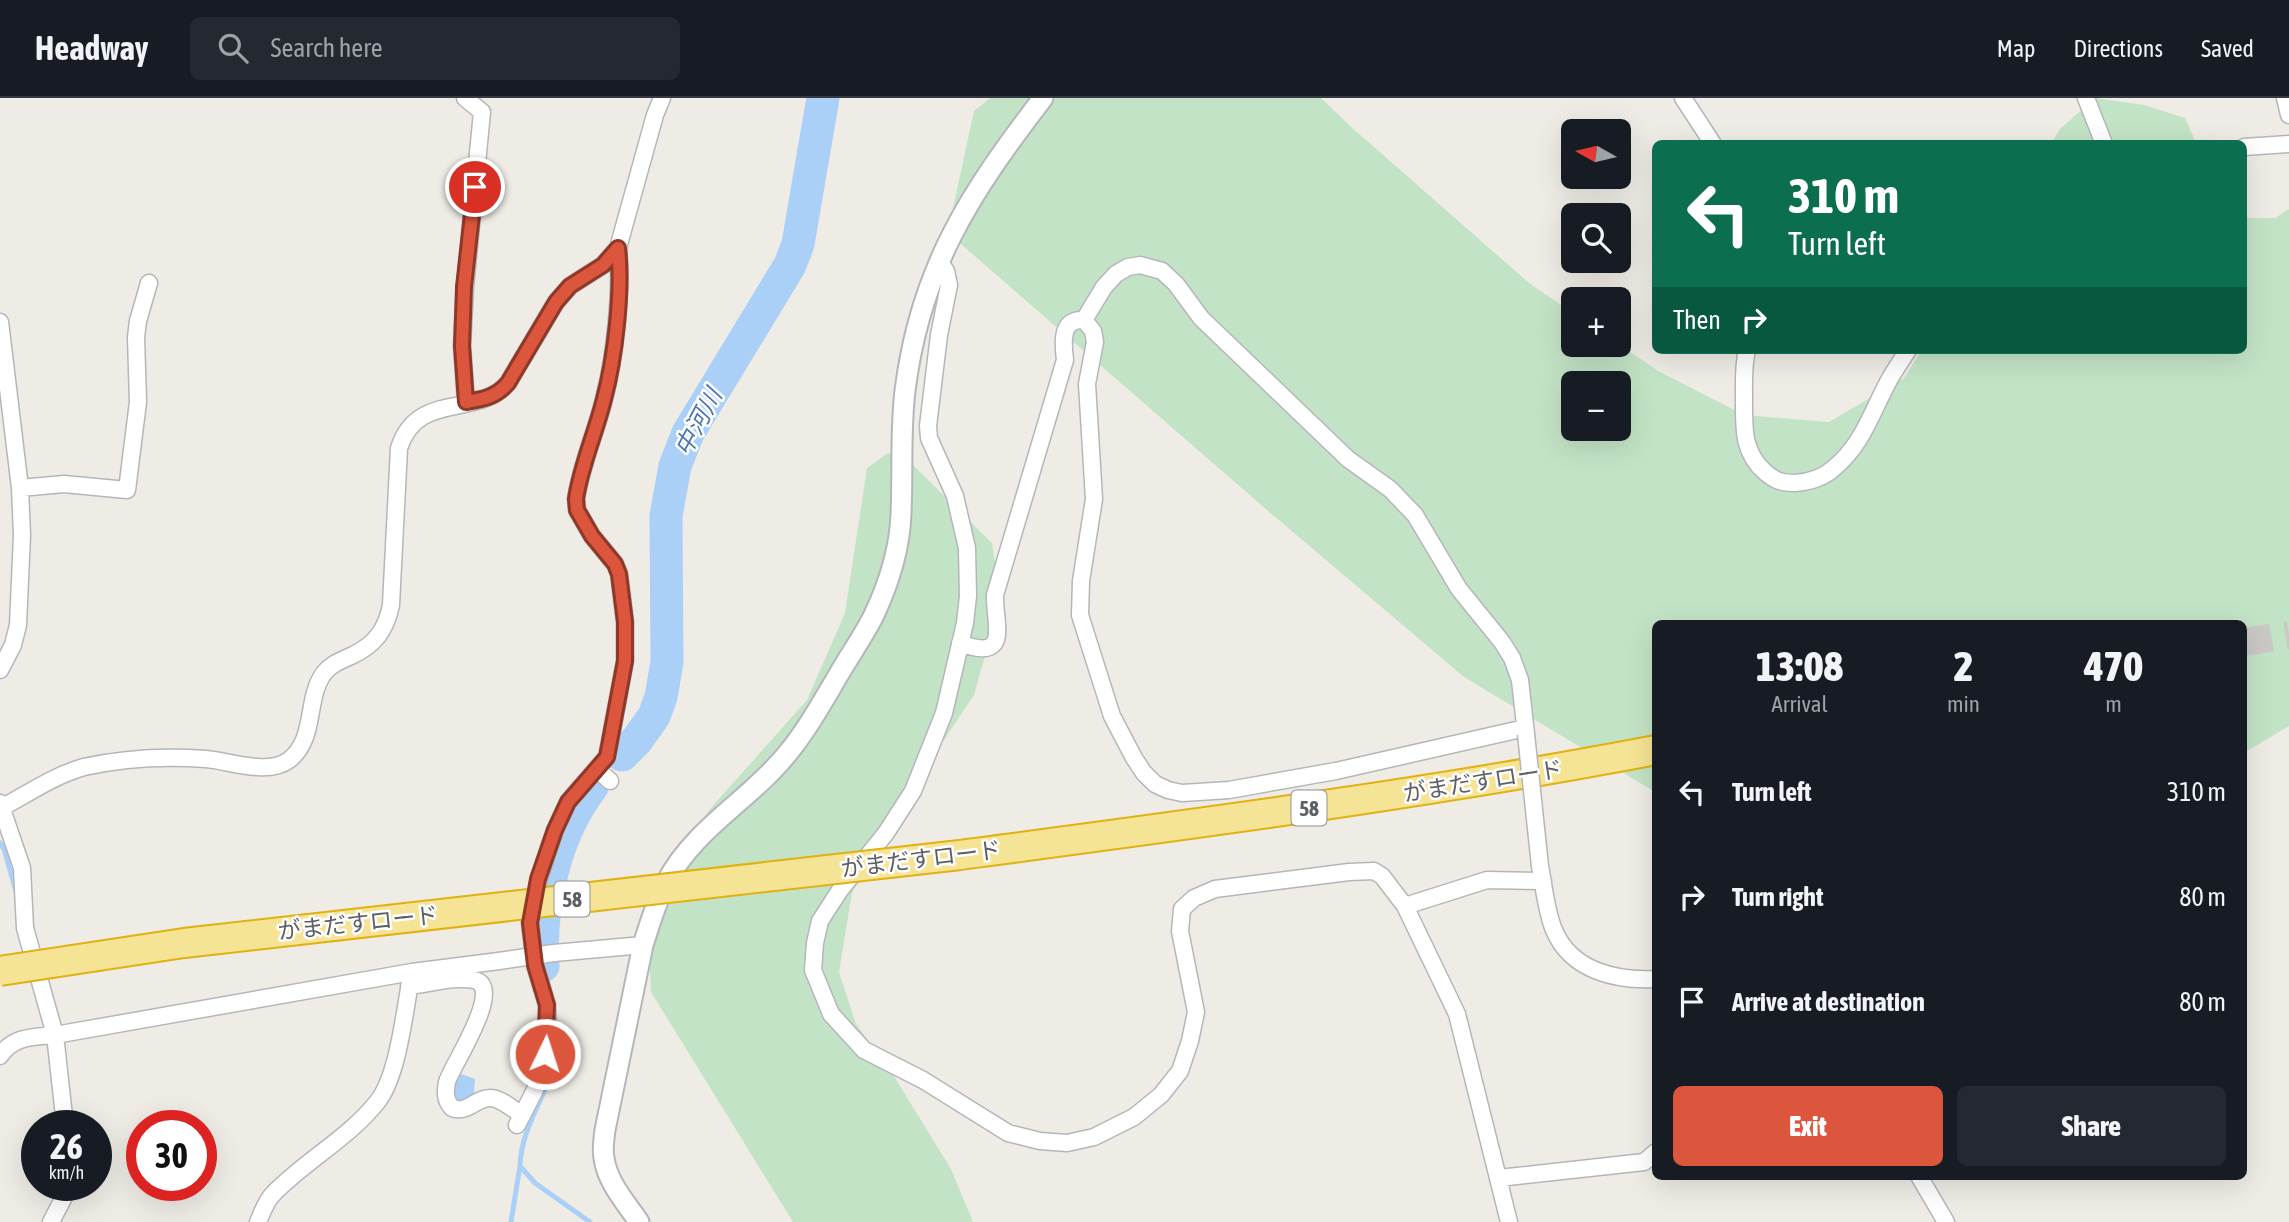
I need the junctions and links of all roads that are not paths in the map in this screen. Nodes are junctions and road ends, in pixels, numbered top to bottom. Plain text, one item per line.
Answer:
1 (465, 98) edge
2 (662, 98) edge
3 (1043, 98) edge
4 (1683, 98) edge
5 (2086, 98) edge
6 (2284, 98) edge
7 (2289, 115) edge
8 (1710, 140) edge
9 (2102, 140) edge
10 (2289, 144) edge
11 (2247, 147) edge
12 (618, 248) junction
13 (939, 261) junction
14 (149, 283) dead end
15 (1084, 320) junction
16 (0, 322) edge
17 (1747, 354) edge
18 (1906, 354) edge
19 (466, 402) junction
20 (20, 488) junction
21 (961, 643) junction
22 (0, 670) edge
23 (1526, 731) junction
24 (1652, 751) edge
25 (597, 769) junction
26 (610, 781) dead end
27 (2, 805) edge
28 (1542, 873) junction
29 (1405, 906) junction
30 (184, 943) junction
31 (643, 945) junction
32 (0, 954) edge
33 (0, 971) edge
34 (410, 979) junction
35 (1652, 979) edge
36 (55, 1035) junction
37 (0, 1056) edge
38 (63, 1110) edge
39 (1652, 1155) edge
40 (1499, 1178) junction
41 (1921, 1180) edge
42 (62, 1201) edge
43 (51, 1222) edge
44 (258, 1222) edge
45 (639, 1222) edge
46 (1509, 1222) edge
47 (1946, 1222) edge

1 - 19 street
2 - 12 street
3 - 13 street
4 - 8 street
5 - 9 street
6 - 7 street
10 - 11 street
12 - 19 street
12 - 25 street
13 - 21 street
13 - 31 street
14 - 20 street
15 - 21 street
15 - 23 street
15 - 23 street
16 - 20 street
17 - 18 street
19 - 27 street
20 - 22 street
21 - 29 street
23 - 28 street, bridge
24 - 30 highway, がまだすロード / 58, bridge
25 - 26 street
25 - 34 street
27 - 36 street
28 - 29 street
28 - 35 street
29 - 40 street
30 - 32 highway, bridge
30 - 33 highway, bridge
31 - 34 street, bridge
31 - 45 street
34 - 36 street
34 - 44 street
36 - 37 street
36 - 38 street
39 - 40 street
40 - 46 street
41 - 47 street
42 - 43 street

